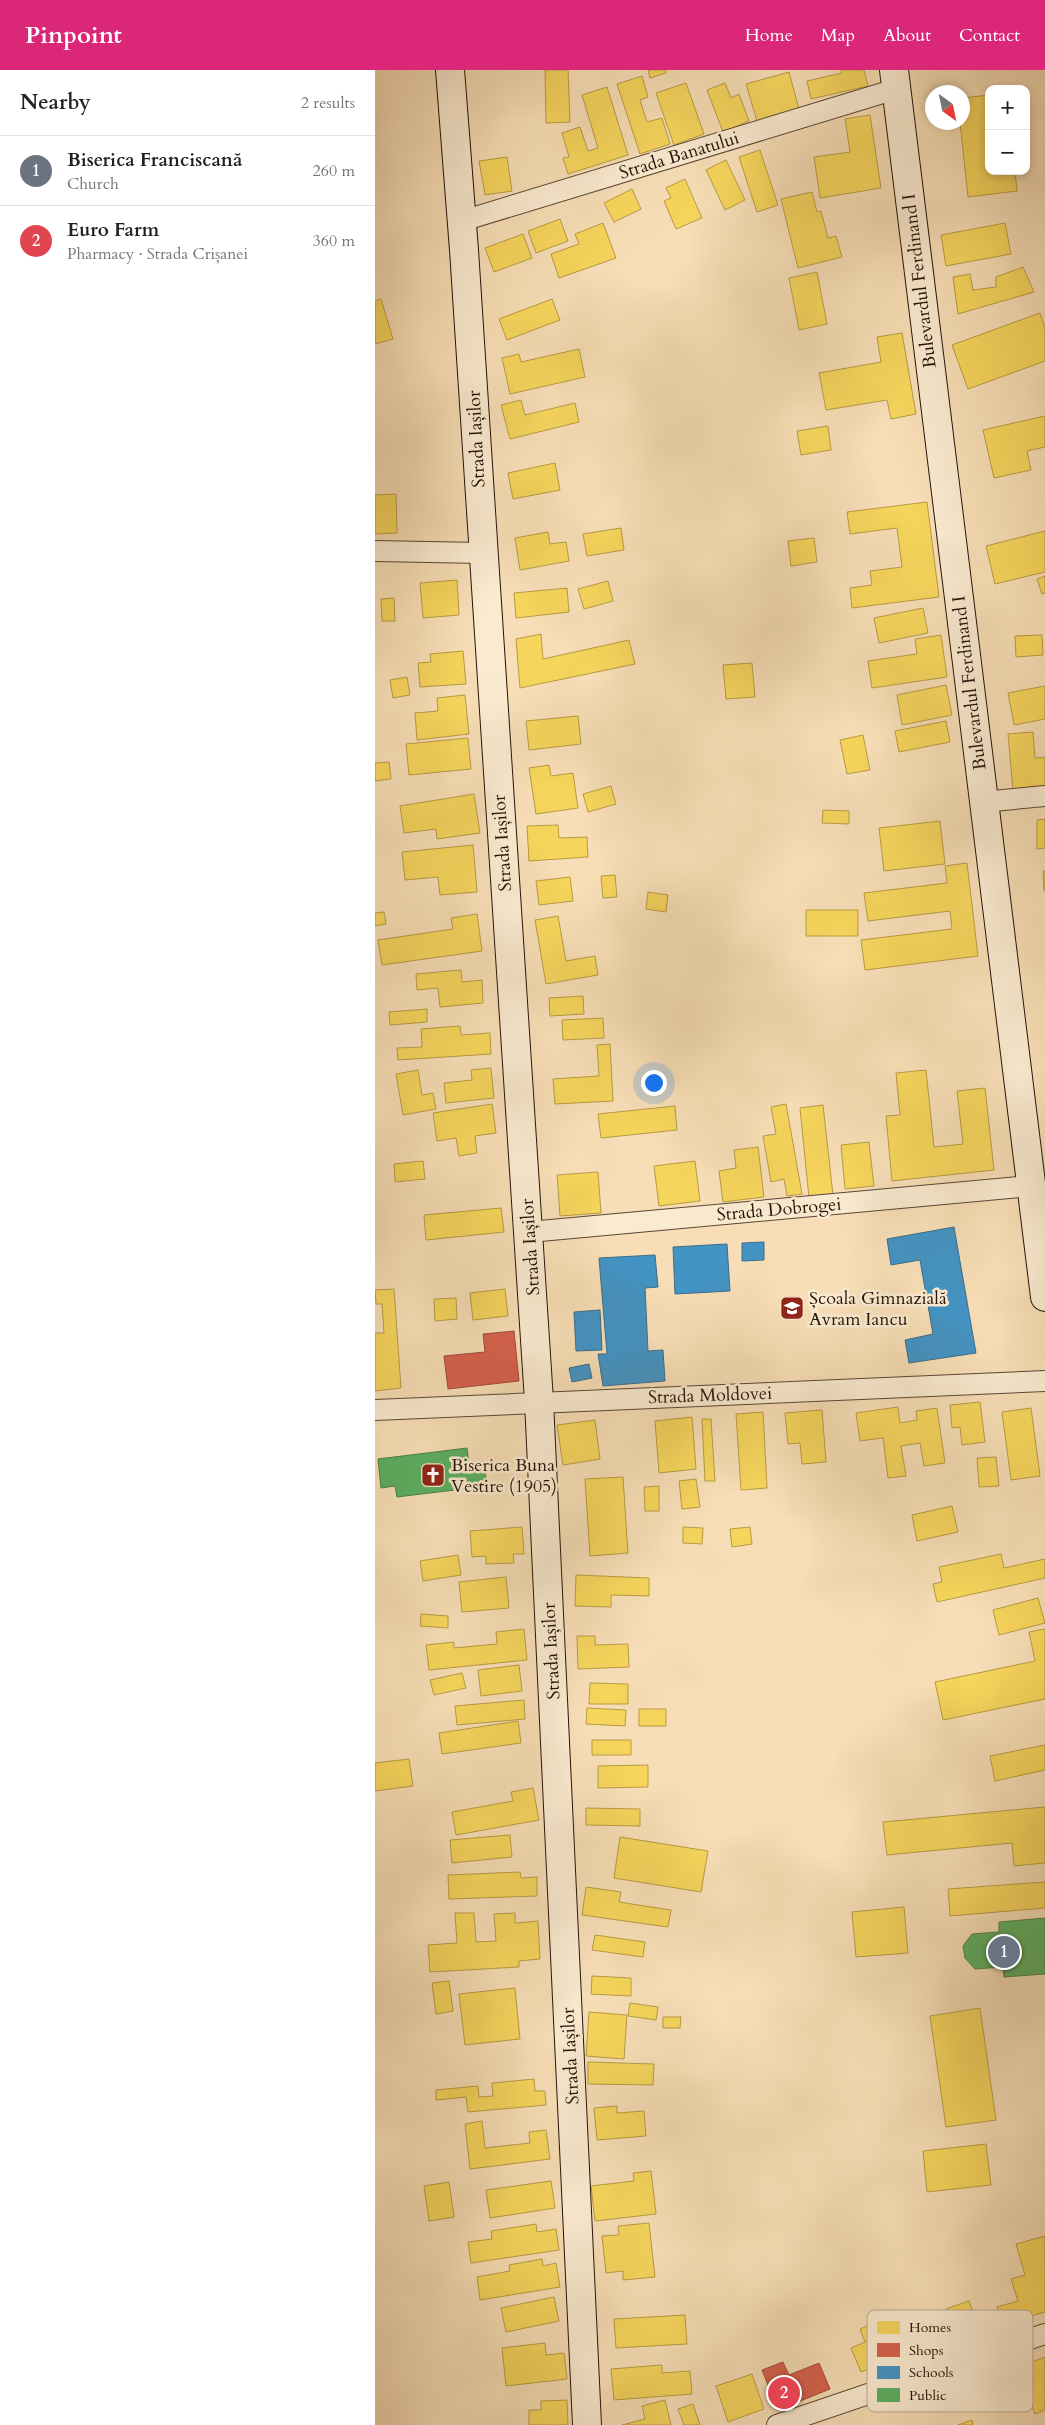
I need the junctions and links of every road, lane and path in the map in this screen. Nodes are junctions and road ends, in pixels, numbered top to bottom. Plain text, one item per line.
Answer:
1 (450, 70) edge
2 (895, 80) edge
3 (462, 221) junction
4 (375, 551) edge
5 (483, 553) junction
6 (1045, 796) edge
7 (983, 802) junction
8 (1030, 1186) junction
9 (529, 1232) junction
10 (1045, 1297) edge
11 (1045, 1381) edge
12 (539, 1402) junction
13 (375, 1410) edge
14 (1045, 2334) edge
15 (1033, 2338) edge
16 (867, 2394) edge
17 (587, 2425) edge
18 (777, 2425) edge

1 - 3 street, Strada Iașilor
2 - 3 street, Strada Banatului
2 - 7 street, Bulevardul Ferdinand I
3 - 5 street, Strada Iașilor
4 - 5 street
5 - 9 street, Strada Iașilor
6 - 7 street
7 - 8 street, Bulevardul Ferdinand I
8 - 9 street, Strada Dobrogei
8 - 10 street, Bulevardul Ferdinand I
9 - 12 street, Strada Iașilor
11 - 12 street, Strada Moldovei
12 - 13 street, Strada Moldovei
12 - 17 street, Strada Iașilor
14 - 15 street
16 - 18 street

